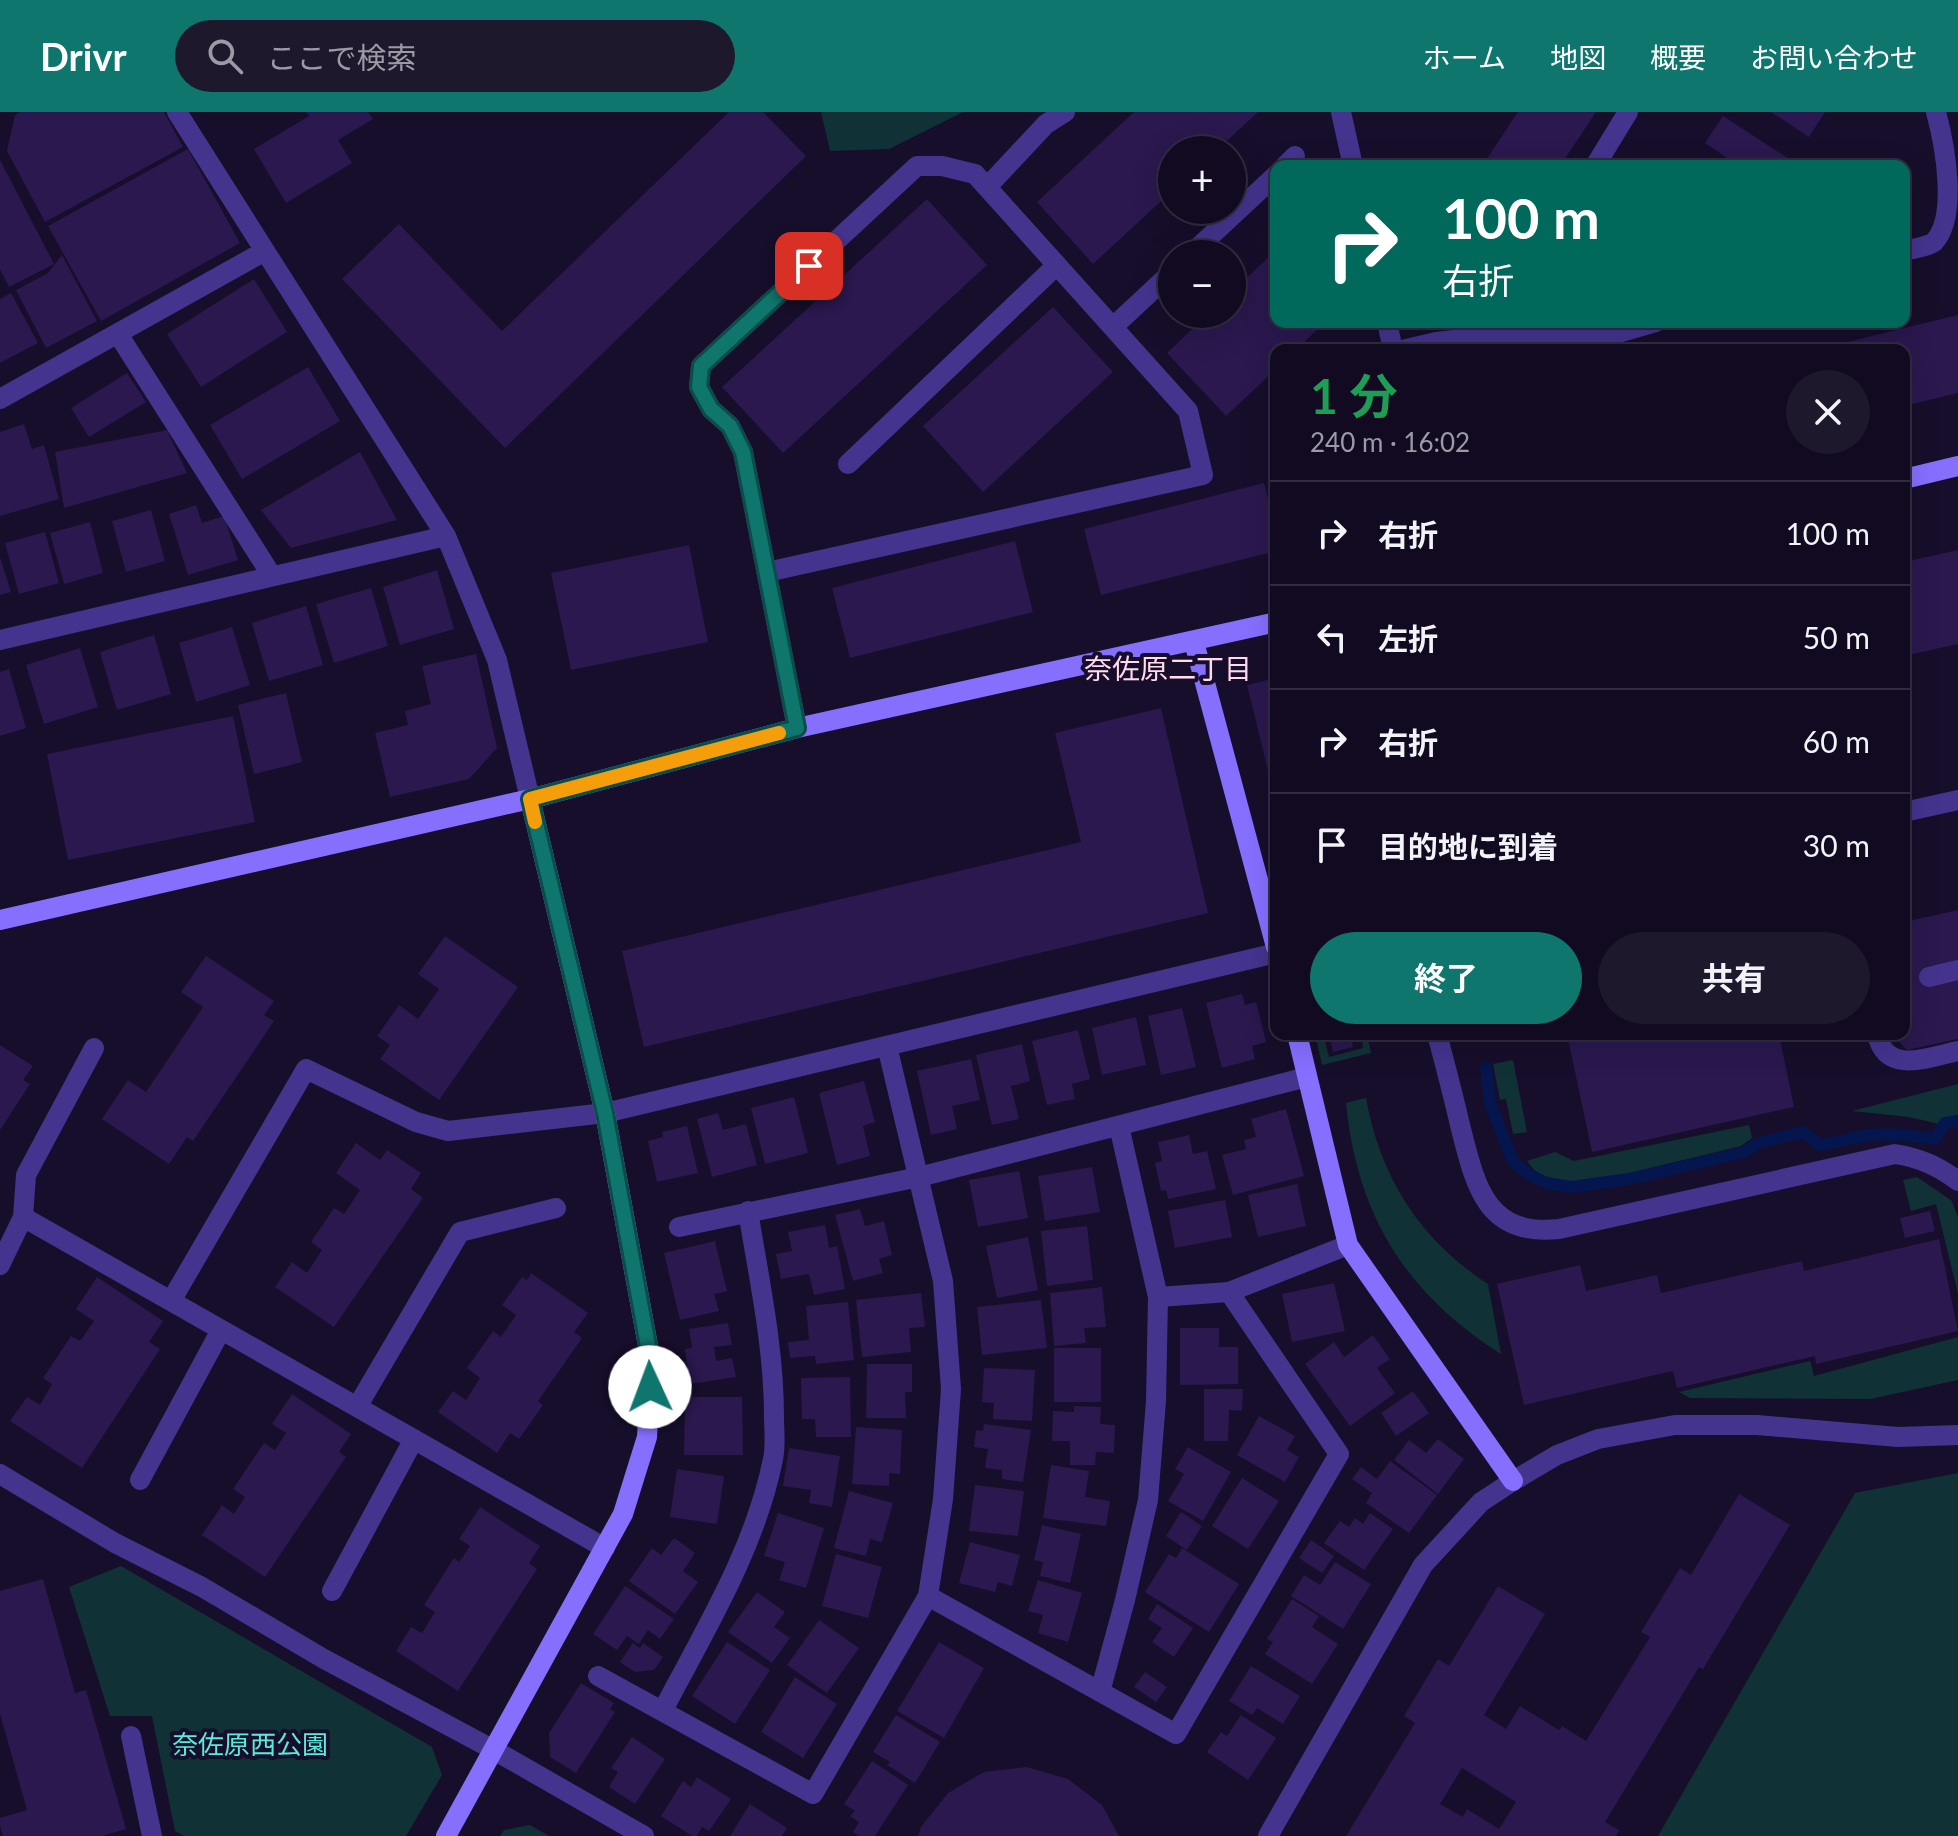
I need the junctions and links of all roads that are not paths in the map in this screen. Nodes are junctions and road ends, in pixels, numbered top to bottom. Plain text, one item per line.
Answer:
1 (177, 112) edge
2 (1065, 112) edge
3 (1341, 112) edge
4 (1628, 112) edge
5 (1936, 112) edge
6 (1352, 160) edge
7 (1599, 160) edge
8 (1270, 181) edge
9 (987, 187) junction
10 (1206, 240) edge
11 (1910, 249) edge
12 (265, 251) junction
13 (1057, 265) junction
14 (1158, 285) edge
15 (1113, 327) junction
16 (1636, 328) edge
17 (1579, 329) edge
18 (118, 334) junction
19 (1428, 344) edge
20 (0, 399) edge
21 (848, 464) dead end
22 (1958, 466) edge
23 (1910, 478) edge
24 (446, 536) junction
25 (767, 572) junction
26 (272, 576) junction
27 (1270, 623) edge
28 (0, 640) edge
29 (1194, 642) junction
30 (797, 728) junction
31 (530, 799) junction
32 (1958, 800) edge
33 (1910, 811) edge
34 (0, 920) edge
35 (1270, 925) edge
36 (1270, 954) edge
37 (1958, 970) edge
38 (1929, 977) dead end
39 (1298, 1040) edge
40 (1439, 1040) edge
41 (1878, 1040) edge
42 (887, 1046) junction
43 (94, 1048) dead end
44 (1958, 1051) edge
45 (1307, 1077) junction
46 (605, 1113) junction
47 (1119, 1126) junction
48 (919, 1177) junction
49 (1958, 1181) edge
50 (556, 1208) dead end
51 (748, 1211) junction
52 (23, 1217) junction
53 (679, 1227) dead end
54 (1348, 1245) junction
55 (0, 1265) edge
56 (1229, 1292) junction
57 (1158, 1297) junction
58 (171, 1301) junction
59 (221, 1330) junction
60 (357, 1407) junction
61 (1958, 1435) edge
62 (414, 1439) junction
63 (0, 1474) edge
64 (140, 1480) dead end
65 (1513, 1481) junction
66 (605, 1548) junction
67 (332, 1591) dead end
68 (928, 1596) junction
69 (598, 1676) dead end
70 (1100, 1692) junction
71 (663, 1710) junction
72 (131, 1736) dead end
73 (494, 1750) junction
74 (152, 1836) edge
75 (446, 1836) edge
76 (644, 1836) edge
77 (1268, 1836) edge

1 - 12 street
2 - 9 street
3 - 6 street
4 - 7 street
5 - 11 street
8 - 10 street
9 - 13 street
9 - 25 street
12 - 18 street
12 - 24 street
13 - 15 street
13 - 21 street
14 - 15 street
15 - 25 street
16 - 17 street
17 - 19 street
18 - 20 street
18 - 26 street
22 - 23 street
24 - 26 street
24 - 31 street
25 - 30 street
26 - 28 street
27 - 29 street
29 - 30 street
29 - 35 street
30 - 31 street
31 - 34 street
31 - 46 street
32 - 33 street
36 - 42 street
37 - 38 street
39 - 45 street
40 - 49 street
41 - 44 street
42 - 46 street
42 - 48 street
43 - 52 street
45 - 47 street
45 - 54 street
46 - 58 street
46 - 66 street
47 - 48 street
47 - 57 street
48 - 51 street
48 - 68 street
50 - 60 street
51 - 53 street
51 - 71 street
52 - 55 street
52 - 58 street
54 - 56 street
54 - 65 street
56 - 57 street
56 - 70 street
57 - 70 street
58 - 59 street
59 - 60 street
59 - 64 street
60 - 62 street
61 - 65 street
62 - 66 street
62 - 67 street
63 - 73 street
65 - 77 street
66 - 73 street
68 - 70 street
68 - 71 street
69 - 71 street
72 - 74 street
73 - 75 street
73 - 76 street

